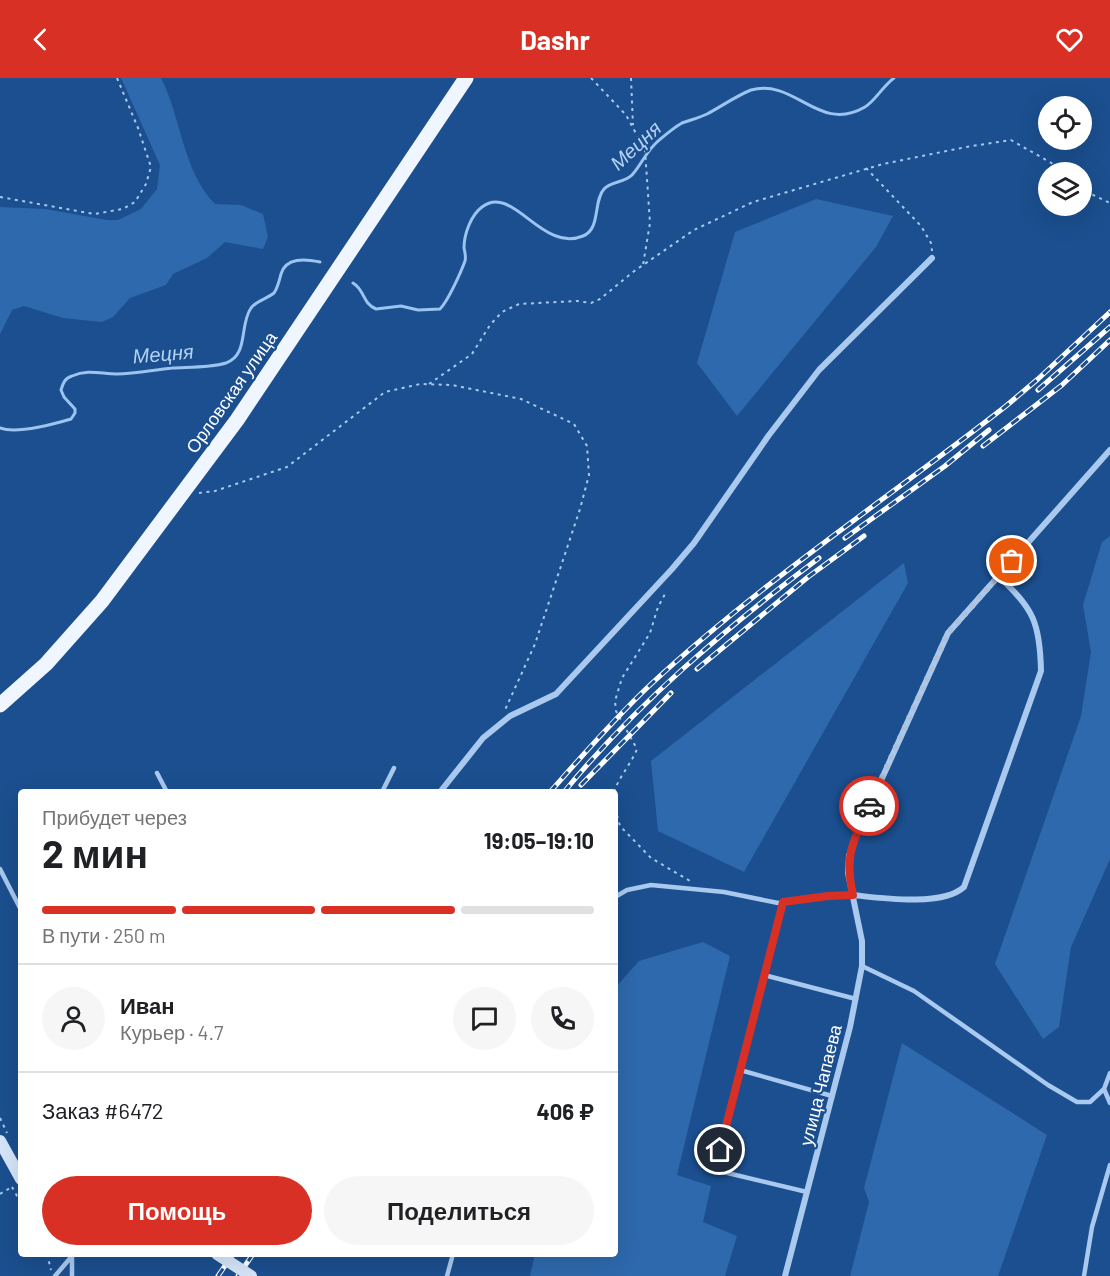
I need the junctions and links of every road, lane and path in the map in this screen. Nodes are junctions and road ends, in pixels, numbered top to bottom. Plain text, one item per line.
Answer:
1 (117, 78) edge
2 (466, 78) edge
3 (591, 78) edge
4 (631, 78) edge
5 (633, 128) junction
6 (1050, 162) edge
7 (866, 168) junction
8 (1092, 194) edge
9 (0, 197) edge
10 (1110, 203) edge
11 (932, 258) joint
12 (643, 265) junction
13 (429, 384) junction
14 (1110, 450) edge
15 (181, 495) junction
16 (998, 576) junction
17 (662, 580) junction
18 (1, 704) edge
19 (497, 727) junction
20 (394, 768) dead end
21 (157, 773) dead end
22 (165, 789) edge
23 (384, 789) edge
24 (442, 789) edge
25 (615, 789) edge
26 (618, 819) edge
27 (0, 869) edge
28 (694, 889) junction
29 (618, 895) edge
30 (853, 897) junction
31 (783, 902) junction
32 (18, 904) edge
33 (862, 966) junction
34 (764, 975) junction
35 (856, 999) junction
36 (740, 1070) junction
37 (1110, 1073) edge
38 (1104, 1089) junction
39 (832, 1096) junction
40 (1110, 1103) edge
41 (0, 1141) edge
42 (16, 1162) edge
43 (1110, 1165) edge
44 (17, 1183) edge
45 (807, 1192) junction
46 (0, 1194) edge
47 (48, 1257) edge
48 (70, 1257) edge
49 (72, 1257) edge
50 (222, 1257) edge
51 (452, 1257) edge
52 (54, 1276) edge
53 (72, 1276) edge
54 (251, 1276) edge
55 (447, 1276) edge
56 (785, 1276) edge
57 (1084, 1276) edge

1 - 9 path
2 - 15 main road, Орловская улица
3 - 5 path
4 - 5 path
5 - 12 path
6 - 7 path
7 - 11 path
7 - 12 path
8 - 10 path
11 - 17 street
12 - 13 path
13 - 15 path
13 - 19 path
14 - 16 street, улица Чапаева
15 - 18 main road, Орловская улица
16 - 30 street, улица Чапаева
16 - 30 street
17 - 19 street
17 - 25 path
19 - 24 street
20 - 23 lane
21 - 22 lane
26 - 28 path
27 - 32 lane
28 - 29 lane
28 - 31 lane
30 - 31 lane
30 - 33 street, улица Чапаева
31 - 34 lane
33 - 35 street, улица Чапаева
33 - 38 lane
34 - 35 lane
34 - 36 lane
35 - 39 street, улица Чапаева
36 - 39 lane
36 - 45 lane
37 - 38 lane
38 - 40 lane
39 - 45 street, улица Чапаева
41 - 42 main road
42 - 44 main road
43 - 57 lane
44 - 46 path
45 - 56 street, улица Чапаева
47 - 52 path
48 - 52 lane
49 - 53 lane
50 - 54 main road, bridge
51 - 55 lane

